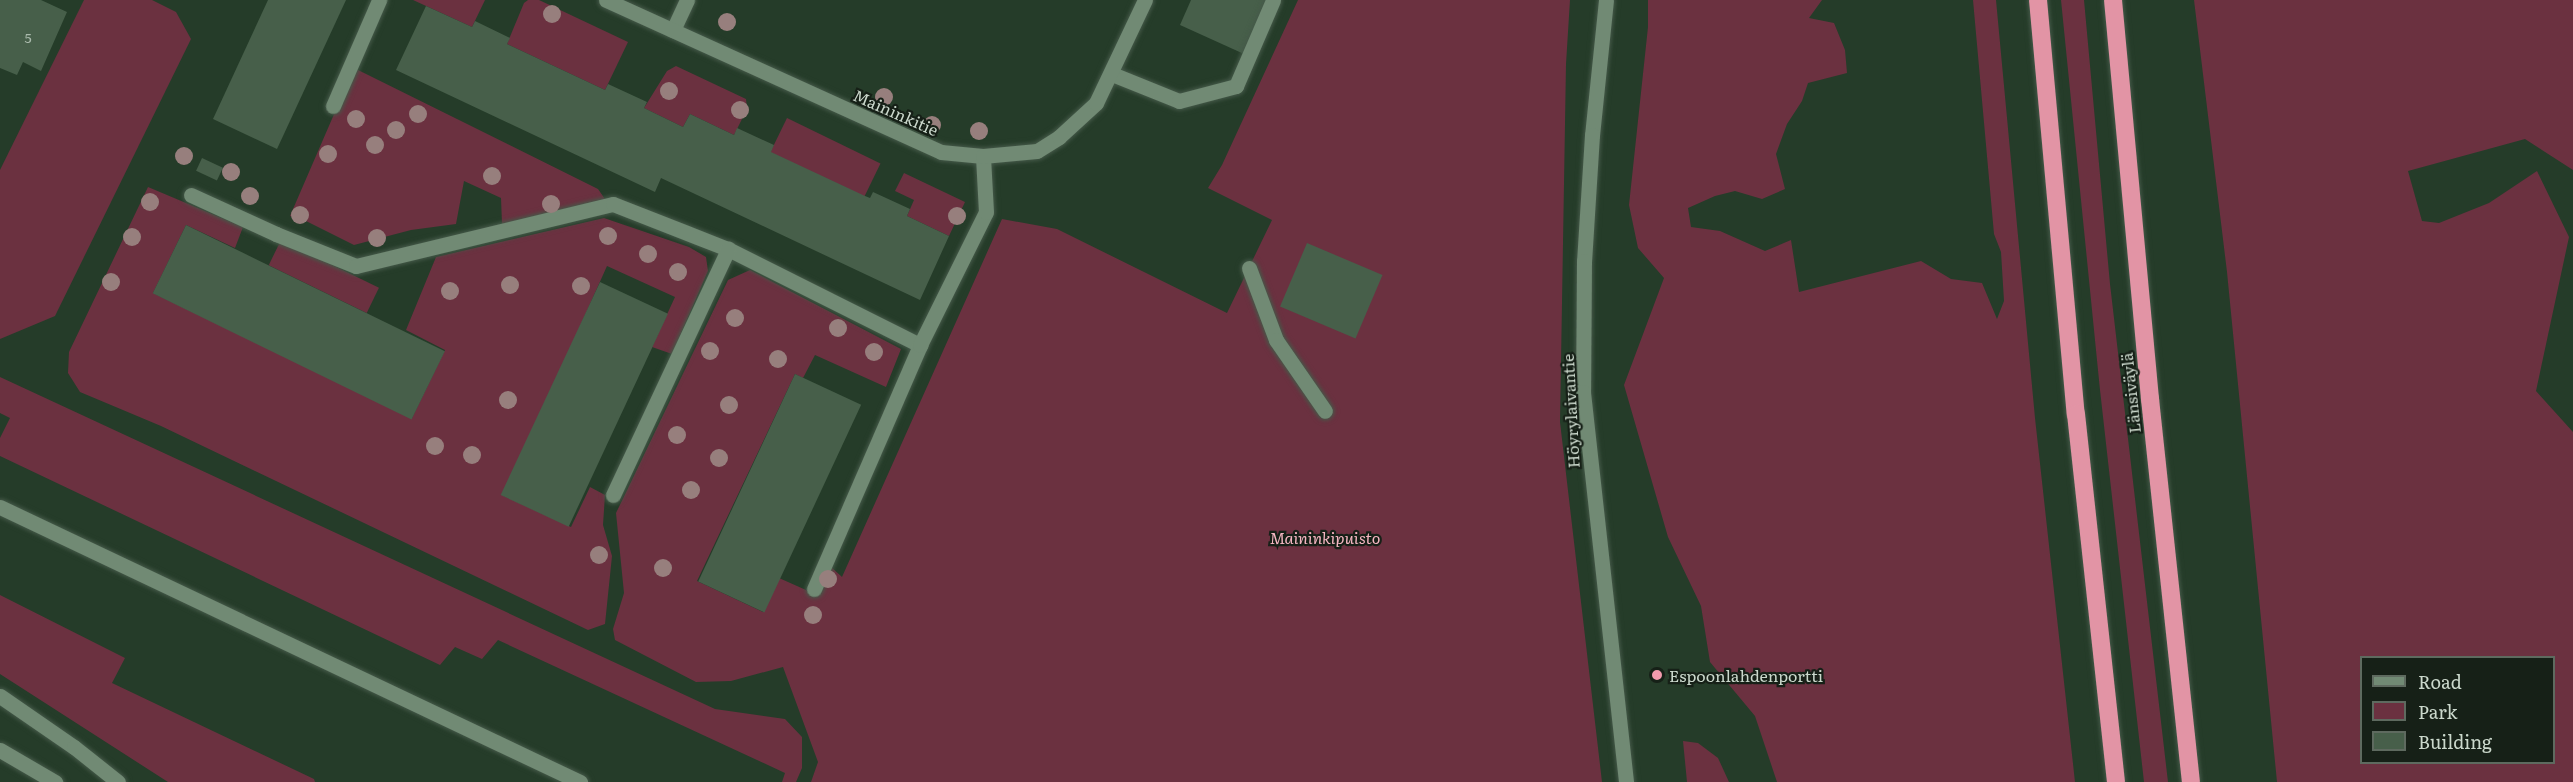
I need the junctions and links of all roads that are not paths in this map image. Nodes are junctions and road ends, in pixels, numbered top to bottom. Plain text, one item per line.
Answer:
1 (378, 0) edge
2 (606, 0) edge
3 (687, 0) edge
4 (1145, 0) edge
5 (1273, 0) edge
6 (1606, 0) edge
7 (2038, 0) edge
8 (2113, 0) edge
9 (673, 30) junction
10 (1112, 74) junction
11 (333, 106) dead end
12 (983, 156) junction
13 (191, 195) dead end
14 (728, 249) junction
15 (1249, 268) dead end
16 (920, 345) junction
17 (1325, 411) dead end
18 (613, 495) dead end
19 (0, 507) edge
20 (814, 589) dead end
21 (0, 696) edge
22 (0, 750) edge
23 (55, 782) edge
24 (118, 782) edge
25 (580, 782) edge
26 (1626, 782) edge
27 (2116, 782) edge
28 (2191, 782) edge

1 - 11 main road
2 - 9 main road, Maininkitie
3 - 9 main road
4 - 10 main road, Maininkitie
5 - 10 main road
6 - 26 main road, Höyrylaivantie
7 - 27 highway
8 - 28 highway, Länsiväylä
9 - 12 main road, Maininkitie
10 - 12 main road, Maininkitie
12 - 16 main road
13 - 14 main road
14 - 16 main road
14 - 18 main road
15 - 17 main road
16 - 20 main road
19 - 25 main road
21 - 24 main road
22 - 23 main road

